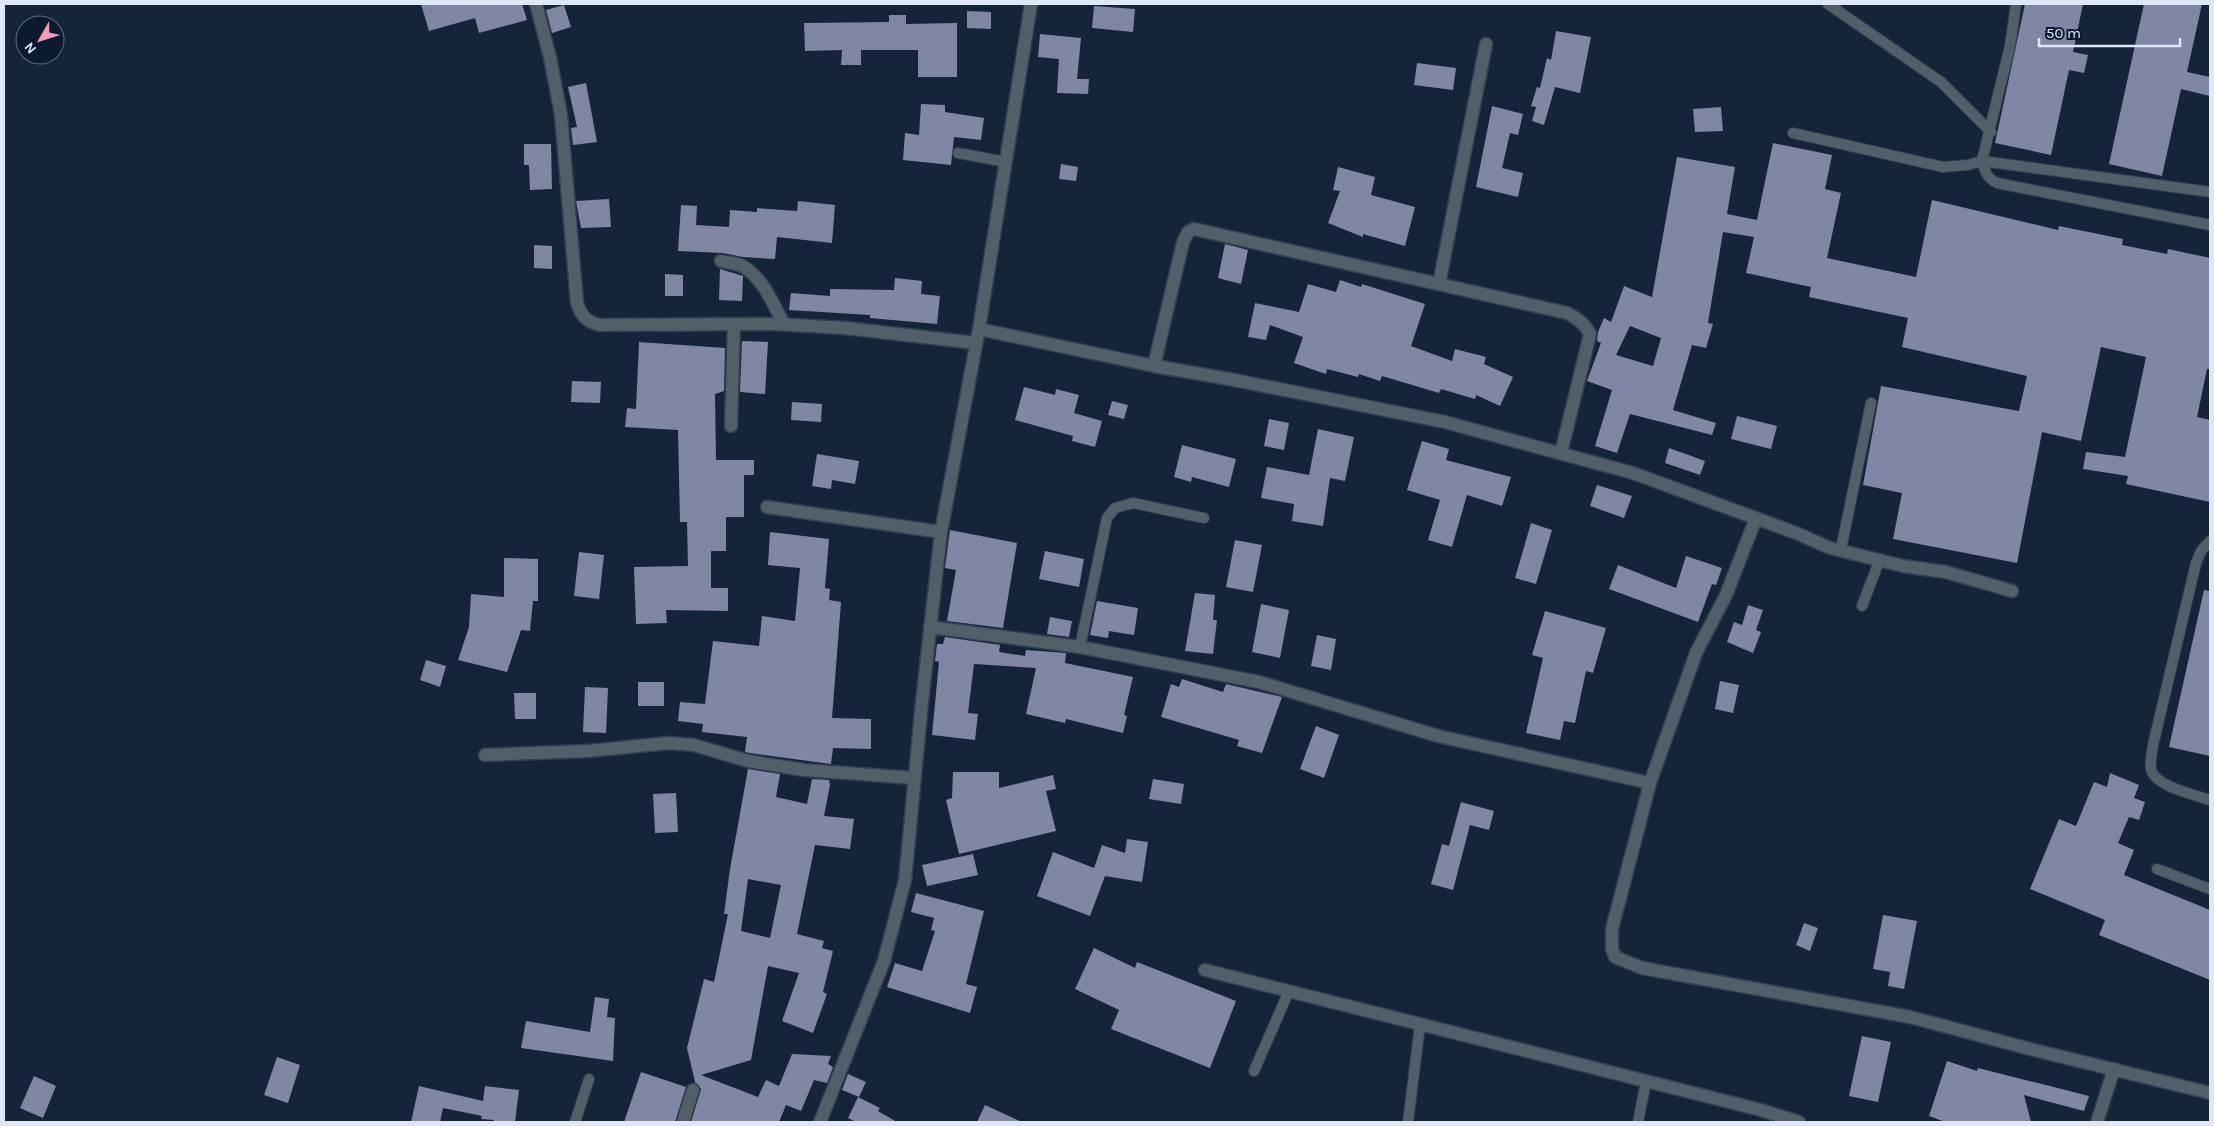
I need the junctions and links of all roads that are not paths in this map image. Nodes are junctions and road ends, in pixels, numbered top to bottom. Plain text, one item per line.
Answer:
1 (536, 4) edge
2 (1031, 4) edge
3 (1828, 4) edge
4 (2016, 4) edge
5 (1486, 44) dead end
6 (1991, 132) junction
7 (1793, 133) dead end
8 (958, 153) dead end
9 (1982, 161) junction
10 (1006, 162) junction
11 (2210, 192) edge
12 (2210, 225) edge
13 (722, 261) dead end
14 (1439, 284) junction
15 (734, 324) junction
16 (784, 324) junction
17 (979, 328) junction
18 (976, 343) junction
19 (1154, 366) junction
20 (1871, 402) dead end
21 (730, 426) dead end
22 (1561, 453) junction
23 (767, 507) dead end
24 (1204, 518) dead end
25 (1756, 518) junction
26 (941, 532) junction
27 (2210, 540) edge
28 (1841, 550) junction
29 (1880, 560) junction
30 (2012, 591) dead end
31 (1862, 606) dead end
32 (930, 627) junction
33 (1080, 647) junction
34 (485, 755) dead end
35 (914, 778) junction
36 (1650, 783) junction
37 (2210, 800) edge
38 (2157, 870) dead end
39 (2210, 888) edge
40 (1205, 970) dead end
41 (1289, 991) junction
42 (1420, 1024) junction
43 (2114, 1069) junction
44 (1254, 1071) dead end
45 (589, 1080) dead end
46 (1646, 1082) junction
47 (693, 1090) dead end
48 (2210, 1093) edge
49 (575, 1122) edge
50 (683, 1122) edge
51 (820, 1122) edge
52 (1408, 1122) edge
53 (1638, 1122) edge
54 (1798, 1122) edge
55 (2098, 1122) edge

1 - 15 street
2 - 10 street
3 - 6 lane
4 - 6 lane
5 - 14 street
6 - 9 lane
7 - 9 lane
8 - 10 lane
9 - 11 lane
9 - 12 lane
10 - 17 street
13 - 16 street
14 - 19 street
14 - 22 street
15 - 16 street
15 - 21 street
16 - 18 street
17 - 18 street
17 - 19 street
18 - 26 street
19 - 22 street
20 - 28 lane
22 - 25 street
23 - 26 street
24 - 33 lane
25 - 28 street
25 - 36 street
26 - 32 street
27 - 37 lane
28 - 29 street
29 - 30 street
29 - 31 lane
32 - 33 street
32 - 35 street
33 - 36 street
34 - 35 street
35 - 51 street
36 - 43 street
38 - 39 lane
40 - 41 street
41 - 42 street
41 - 44 lane
42 - 46 street
42 - 52 lane
43 - 48 street
43 - 55 street
45 - 49 lane
46 - 53 lane
46 - 54 street
47 - 50 street

